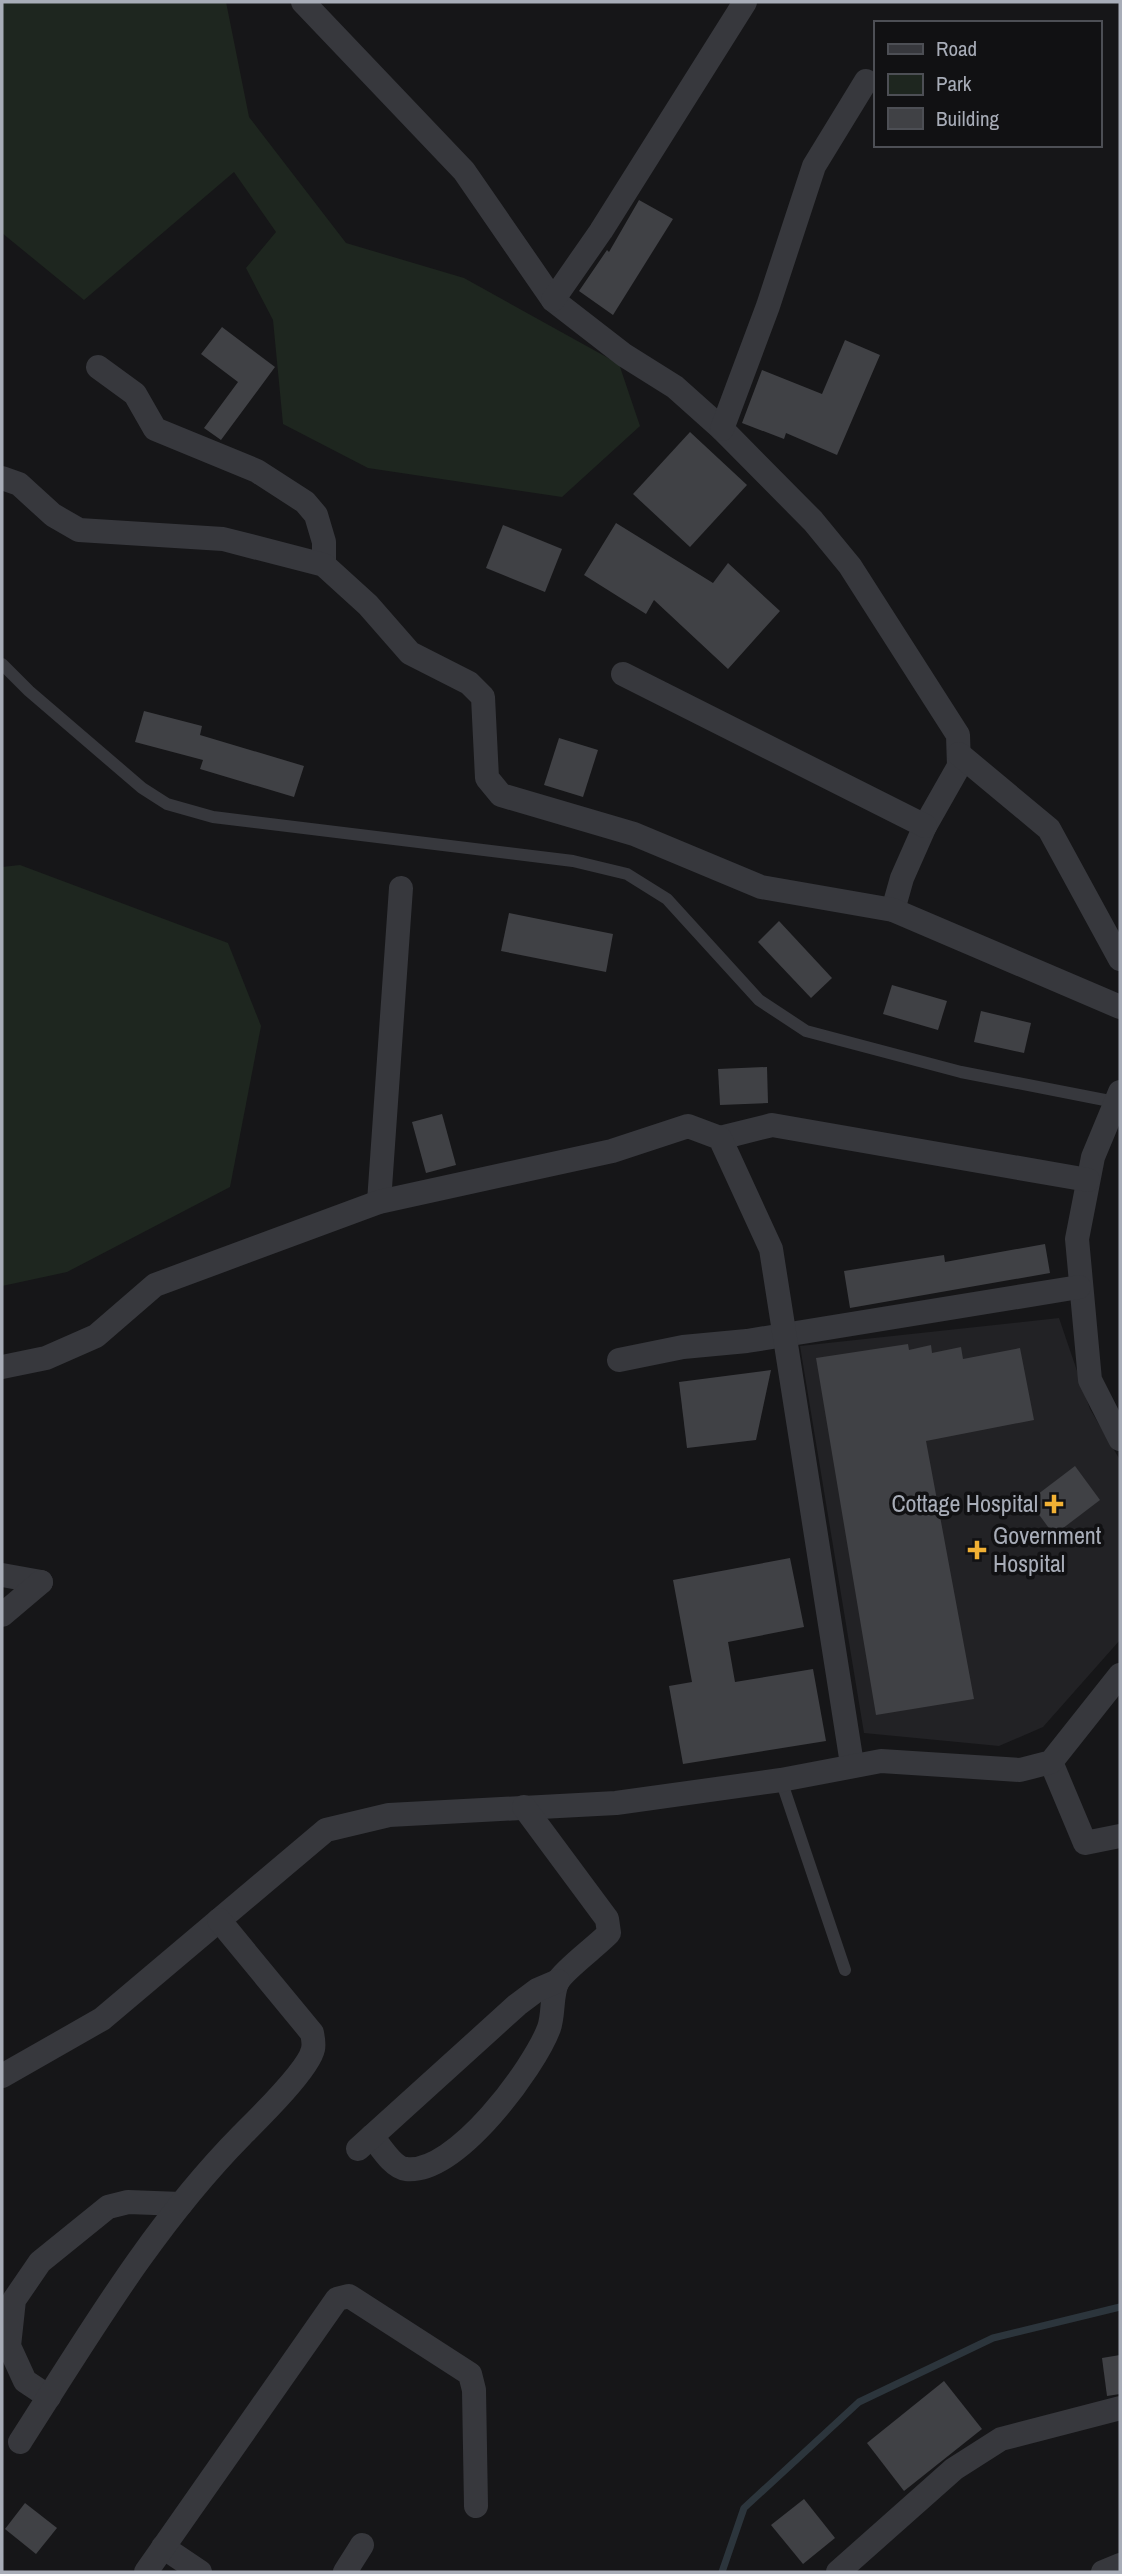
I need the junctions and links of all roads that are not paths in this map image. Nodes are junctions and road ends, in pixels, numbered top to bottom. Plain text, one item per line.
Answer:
1 (303, 2) edge
2 (746, 2) edge
3 (866, 81) dead end
4 (553, 300) junction
5 (98, 367) dead end
6 (722, 429) junction
7 (2, 478) edge
8 (324, 565) junction
9 (2, 664) edge
10 (623, 674) dead end
11 (959, 754) junction
12 (925, 827) junction
13 (401, 888) dead end
14 (893, 910) junction
15 (1120, 959) edge
16 (1120, 1007) edge
17 (1119, 1099) edge
18 (720, 1138) junction
19 (1088, 1180) junction
20 (379, 1202) junction
21 (1079, 1287) junction
22 (785, 1334) junction
23 (619, 1360) dead end
24 (2, 1367) edge
25 (1120, 1438) edge
26 (2, 1575) edge
27 (2, 1615) edge
28 (1120, 1675) edge
29 (1051, 1762) junction
30 (852, 1764) junction
31 (781, 1780) junction
32 (524, 1807) junction
33 (1120, 1836) edge
34 (219, 1920) junction
35 (845, 1970) dead end
36 (558, 1981) junction
37 (2, 2076) edge
38 (181, 2204) junction
39 (49, 2398) junction
40 (1120, 2408) edge
41 (20, 2442) dead end
42 (475, 2506) dead end
43 (362, 2545) dead end
44 (163, 2547) junction
45 (862, 2562) edge
46 (1120, 2565) edge
47 (146, 2572) edge
48 (200, 2572) edge
49 (345, 2572) edge
50 (838, 2572) edge
51 (1103, 2572) edge

1 - 4 street
2 - 4 street
3 - 6 street
4 - 6 street
5 - 8 street
6 - 11 street
7 - 8 street
8 - 14 street
9 - 17 lane
10 - 12 street
11 - 12 street
11 - 15 street
12 - 14 street
13 - 20 street
14 - 16 street
17 - 19 street
18 - 19 street
18 - 20 street
18 - 22 street
19 - 21 street
20 - 24 street
21 - 22 street
21 - 25 street
22 - 23 street
22 - 30 street
26 - 27 street
28 - 29 street
29 - 30 street
29 - 33 street
30 - 31 street
31 - 32 street
31 - 35 lane
32 - 34 street
32 - 36 street
34 - 37 street
34 - 38 street
36 - 36 street
38 - 39 street
38 - 39 street
39 - 41 street
40 - 45 street
42 - 44 street
43 - 49 street
44 - 47 street
44 - 48 street
45 - 50 street
46 - 51 street

